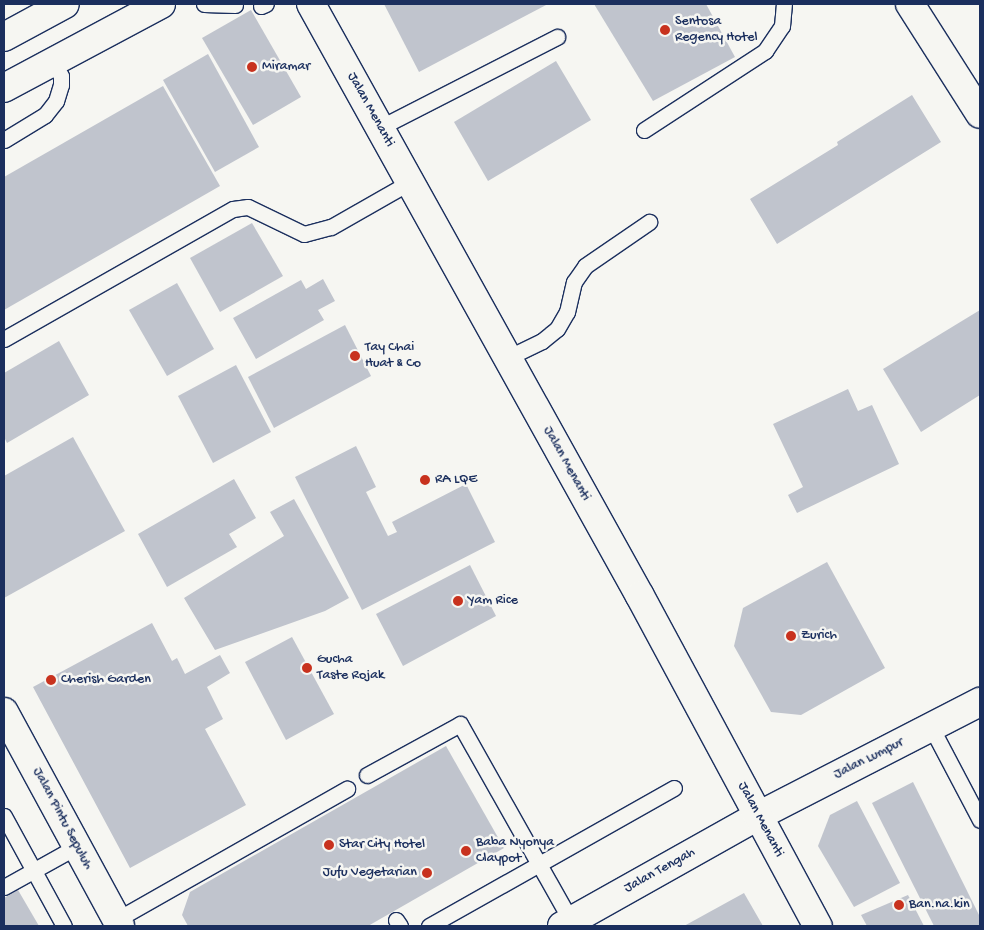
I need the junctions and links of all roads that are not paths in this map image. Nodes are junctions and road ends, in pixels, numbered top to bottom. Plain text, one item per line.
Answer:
1 (64, 4) edge
2 (160, 4) edge
3 (204, 4) edge
4 (311, 4) edge
5 (784, 4) edge
6 (910, 4) edge
7 (235, 5) dead end
8 (4, 37) edge
9 (557, 37) dead end
10 (53, 61) junction
11 (4, 88) edge
12 (980, 114) edge
13 (381, 127) junction
14 (644, 130) dead end
15 (4, 140) edge
16 (410, 182) junction
17 (649, 222) dead end
18 (4, 339) edge
19 (507, 358) junction
20 (980, 702) edge
21 (4, 712) edge
22 (931, 727) junction
23 (367, 775) dead end
24 (674, 788) dead end
25 (347, 789) dead end
26 (4, 816) edge
27 (758, 816) junction
28 (980, 820) edge
29 (76, 847) junction
30 (539, 866) junction
31 (33, 870) junction
32 (4, 887) edge
33 (118, 923) edge
34 (566, 924) edge
35 (64, 926) edge
36 (429, 926) edge
37 (818, 926) edge

1 - 8 street
2 - 10 street
3 - 7 lane
4 - 13 street, Jalan Menanti
5 - 14 lane
6 - 12 street
9 - 13 lane
10 - 11 street
10 - 15 lane
13 - 16 street, Jalan Menanti
16 - 18 lane
16 - 19 street, Jalan Menanti
17 - 19 lane
19 - 27 street, Jalan Menanti
20 - 22 street, Jalan Lumpur
21 - 29 street, Jalan Pintu Sepuluh
22 - 27 street, Jalan Lumpur
22 - 28 lane
23 - 30 lane
24 - 30 lane
25 - 33 lane
26 - 31 lane
27 - 34 street, Jalan Tengah
27 - 37 street, Jalan Menanti
29 - 31 lane
29 - 33 street, Jalan Pintu Sepuluh
30 - 34 lane
30 - 36 lane
31 - 32 lane
31 - 35 lane

